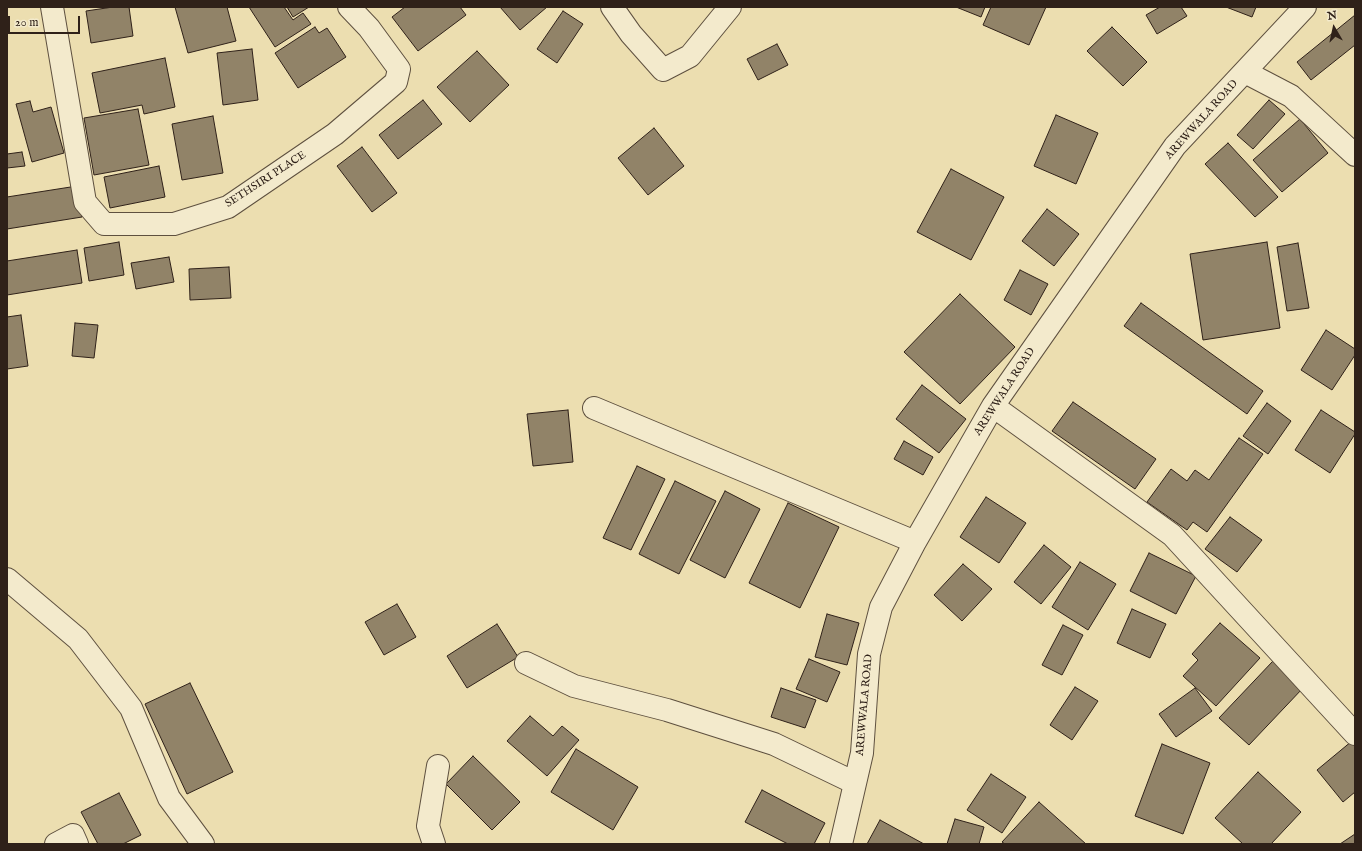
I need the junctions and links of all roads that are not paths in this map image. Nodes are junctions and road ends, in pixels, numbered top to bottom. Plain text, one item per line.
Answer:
1 (52, 7) edge
2 (349, 7) edge
3 (612, 7) edge
4 (730, 7) edge
5 (1305, 7) edge
6 (1245, 72) junction
7 (1355, 155) edge
8 (993, 406) junction
9 (594, 408) dead end
10 (915, 542) junction
11 (7, 579) edge
12 (526, 663) dead end
13 (1355, 734) edge
14 (438, 766) dead end
15 (855, 783) junction
16 (56, 844) edge
17 (77, 844) edge
18 (203, 844) edge
19 (434, 844) edge
20 (841, 844) edge

1 - 2 street, SETHSIRI PLACE
3 - 4 street
5 - 6 street, AREWWALA ROAD
6 - 7 street
6 - 8 street, AREWWALA ROAD
8 - 10 street, AREWWALA ROAD
8 - 13 street
9 - 10 street
10 - 15 street, AREWWALA ROAD
11 - 18 street
12 - 15 street
14 - 19 street
15 - 20 street, AREWWALA ROAD
16 - 17 street

